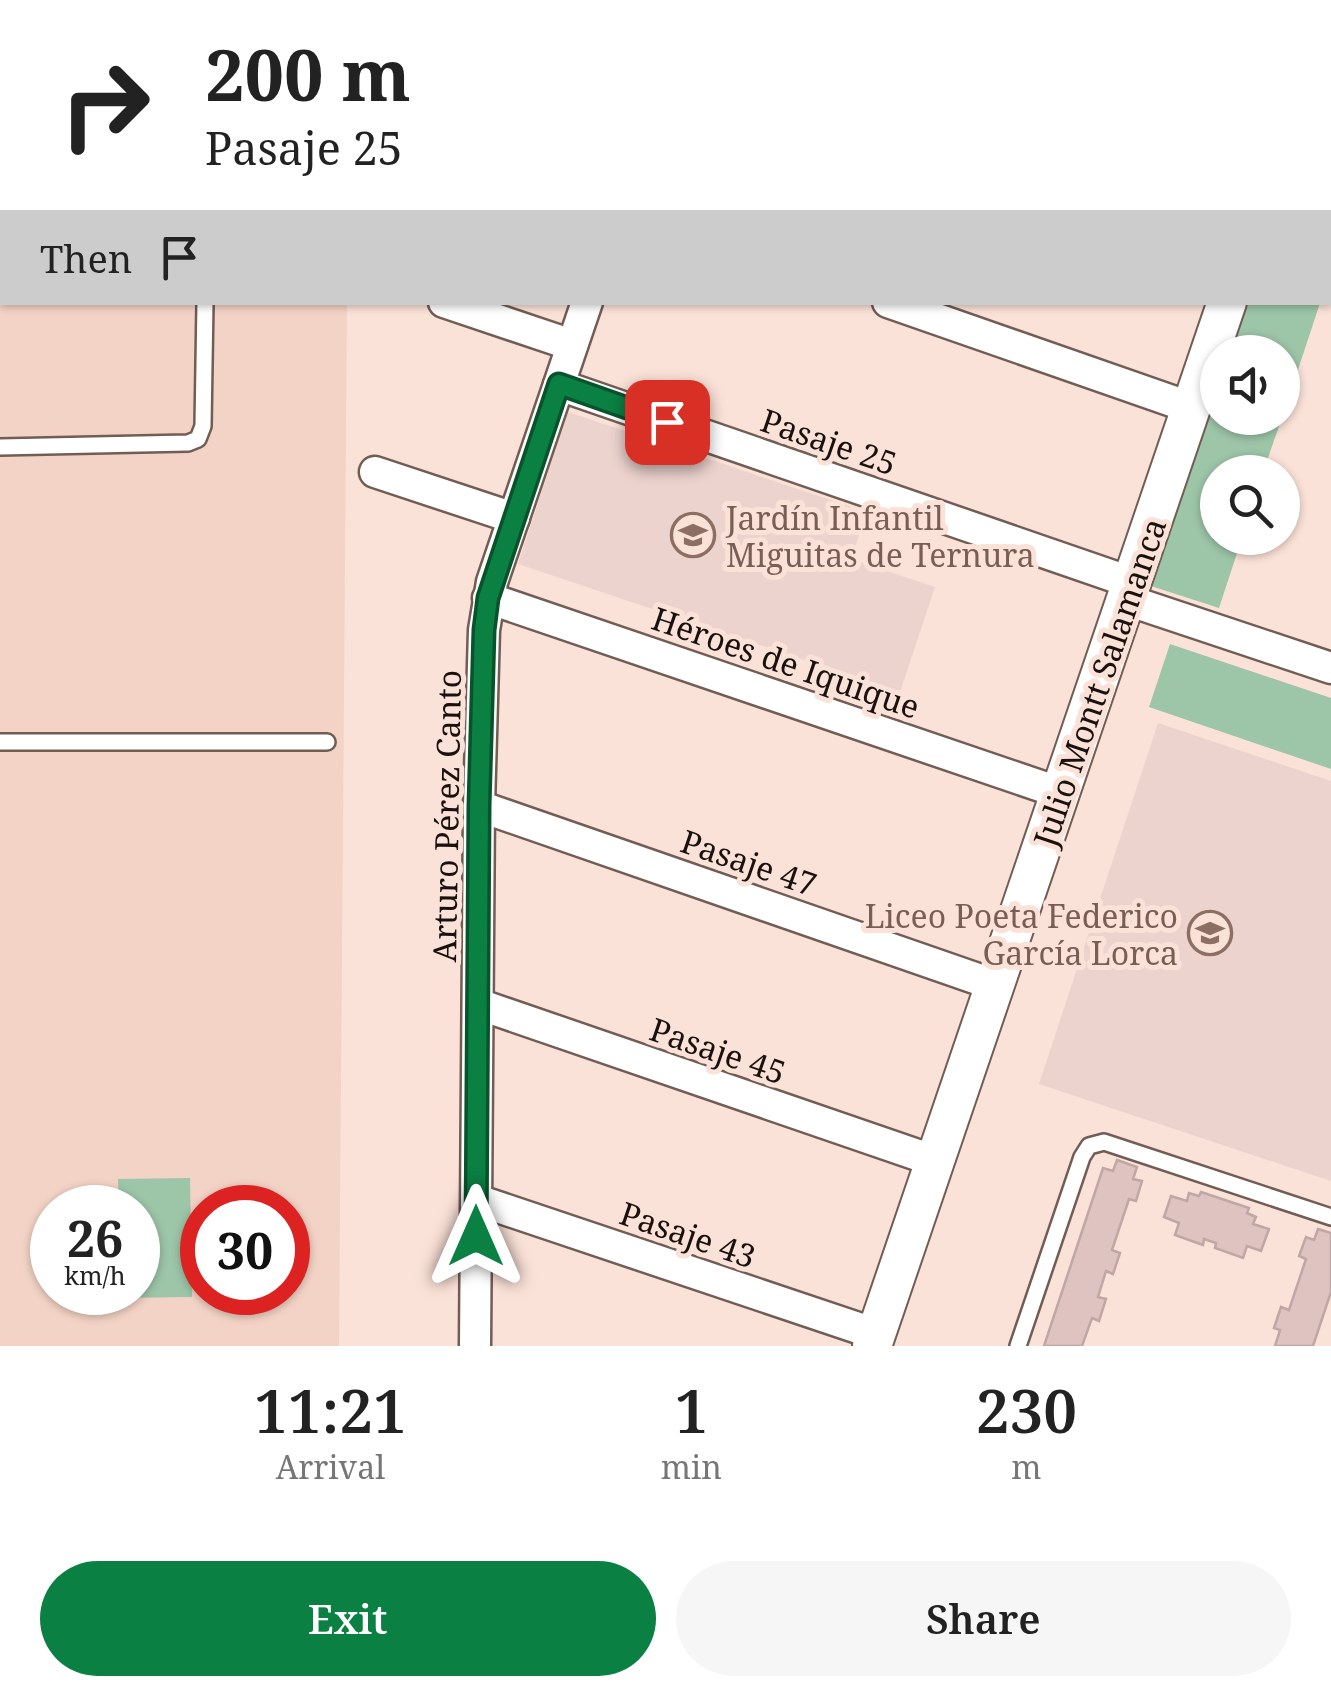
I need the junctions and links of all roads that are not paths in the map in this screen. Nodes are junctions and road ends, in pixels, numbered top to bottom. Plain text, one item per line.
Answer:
1 (205, 305) edge
2 (453, 305) edge
3 (585, 305) edge
4 (897, 305) edge
5 (1227, 305) edge
6 (572, 345) junction
7 (559, 384) junction
8 (1192, 408) junction
9 (0, 447) edge
10 (375, 472) dead end
11 (514, 518) junction
12 (1130, 591) junction
13 (488, 598) junction
14 (1331, 668) edge
15 (0, 742) edge
16 (328, 742) dead end
17 (1061, 793) junction
18 (479, 806) junction
19 (996, 985) junction
20 (478, 1004) junction
21 (935, 1161) junction
22 (476, 1200) junction
23 (1331, 1217) edge
24 (874, 1340) edge
25 (476, 1346) edge
26 (1018, 1346) edge

1 - 9 lane
2 - 6 street
3 - 6 street, Arturo Pérez Canto
4 - 8 street
5 - 8 street, Julio Montt Salamanca
6 - 7 street, Arturo Pérez Canto
7 - 11 street, Arturo Pérez Canto
7 - 12 street, Pasaje 25
8 - 12 street, Julio Montt Salamanca
10 - 11 street
11 - 13 street, Arturo Pérez Canto
12 - 14 street
12 - 17 street, Julio Montt Salamanca
13 - 17 street, Héroes de Iquique
13 - 18 street, Arturo Pérez Canto
15 - 16 lane
17 - 19 street, Julio Montt Salamanca
18 - 19 street, Pasaje 47
18 - 20 street, Arturo Pérez Canto
19 - 21 street, Julio Montt Salamanca
20 - 21 street, Pasaje 45
20 - 22 street, Arturo Pérez Canto
21 - 24 street, Julio Montt Salamanca
22 - 24 street, Pasaje 43
22 - 25 street, Arturo Pérez Canto
23 - 26 lane

